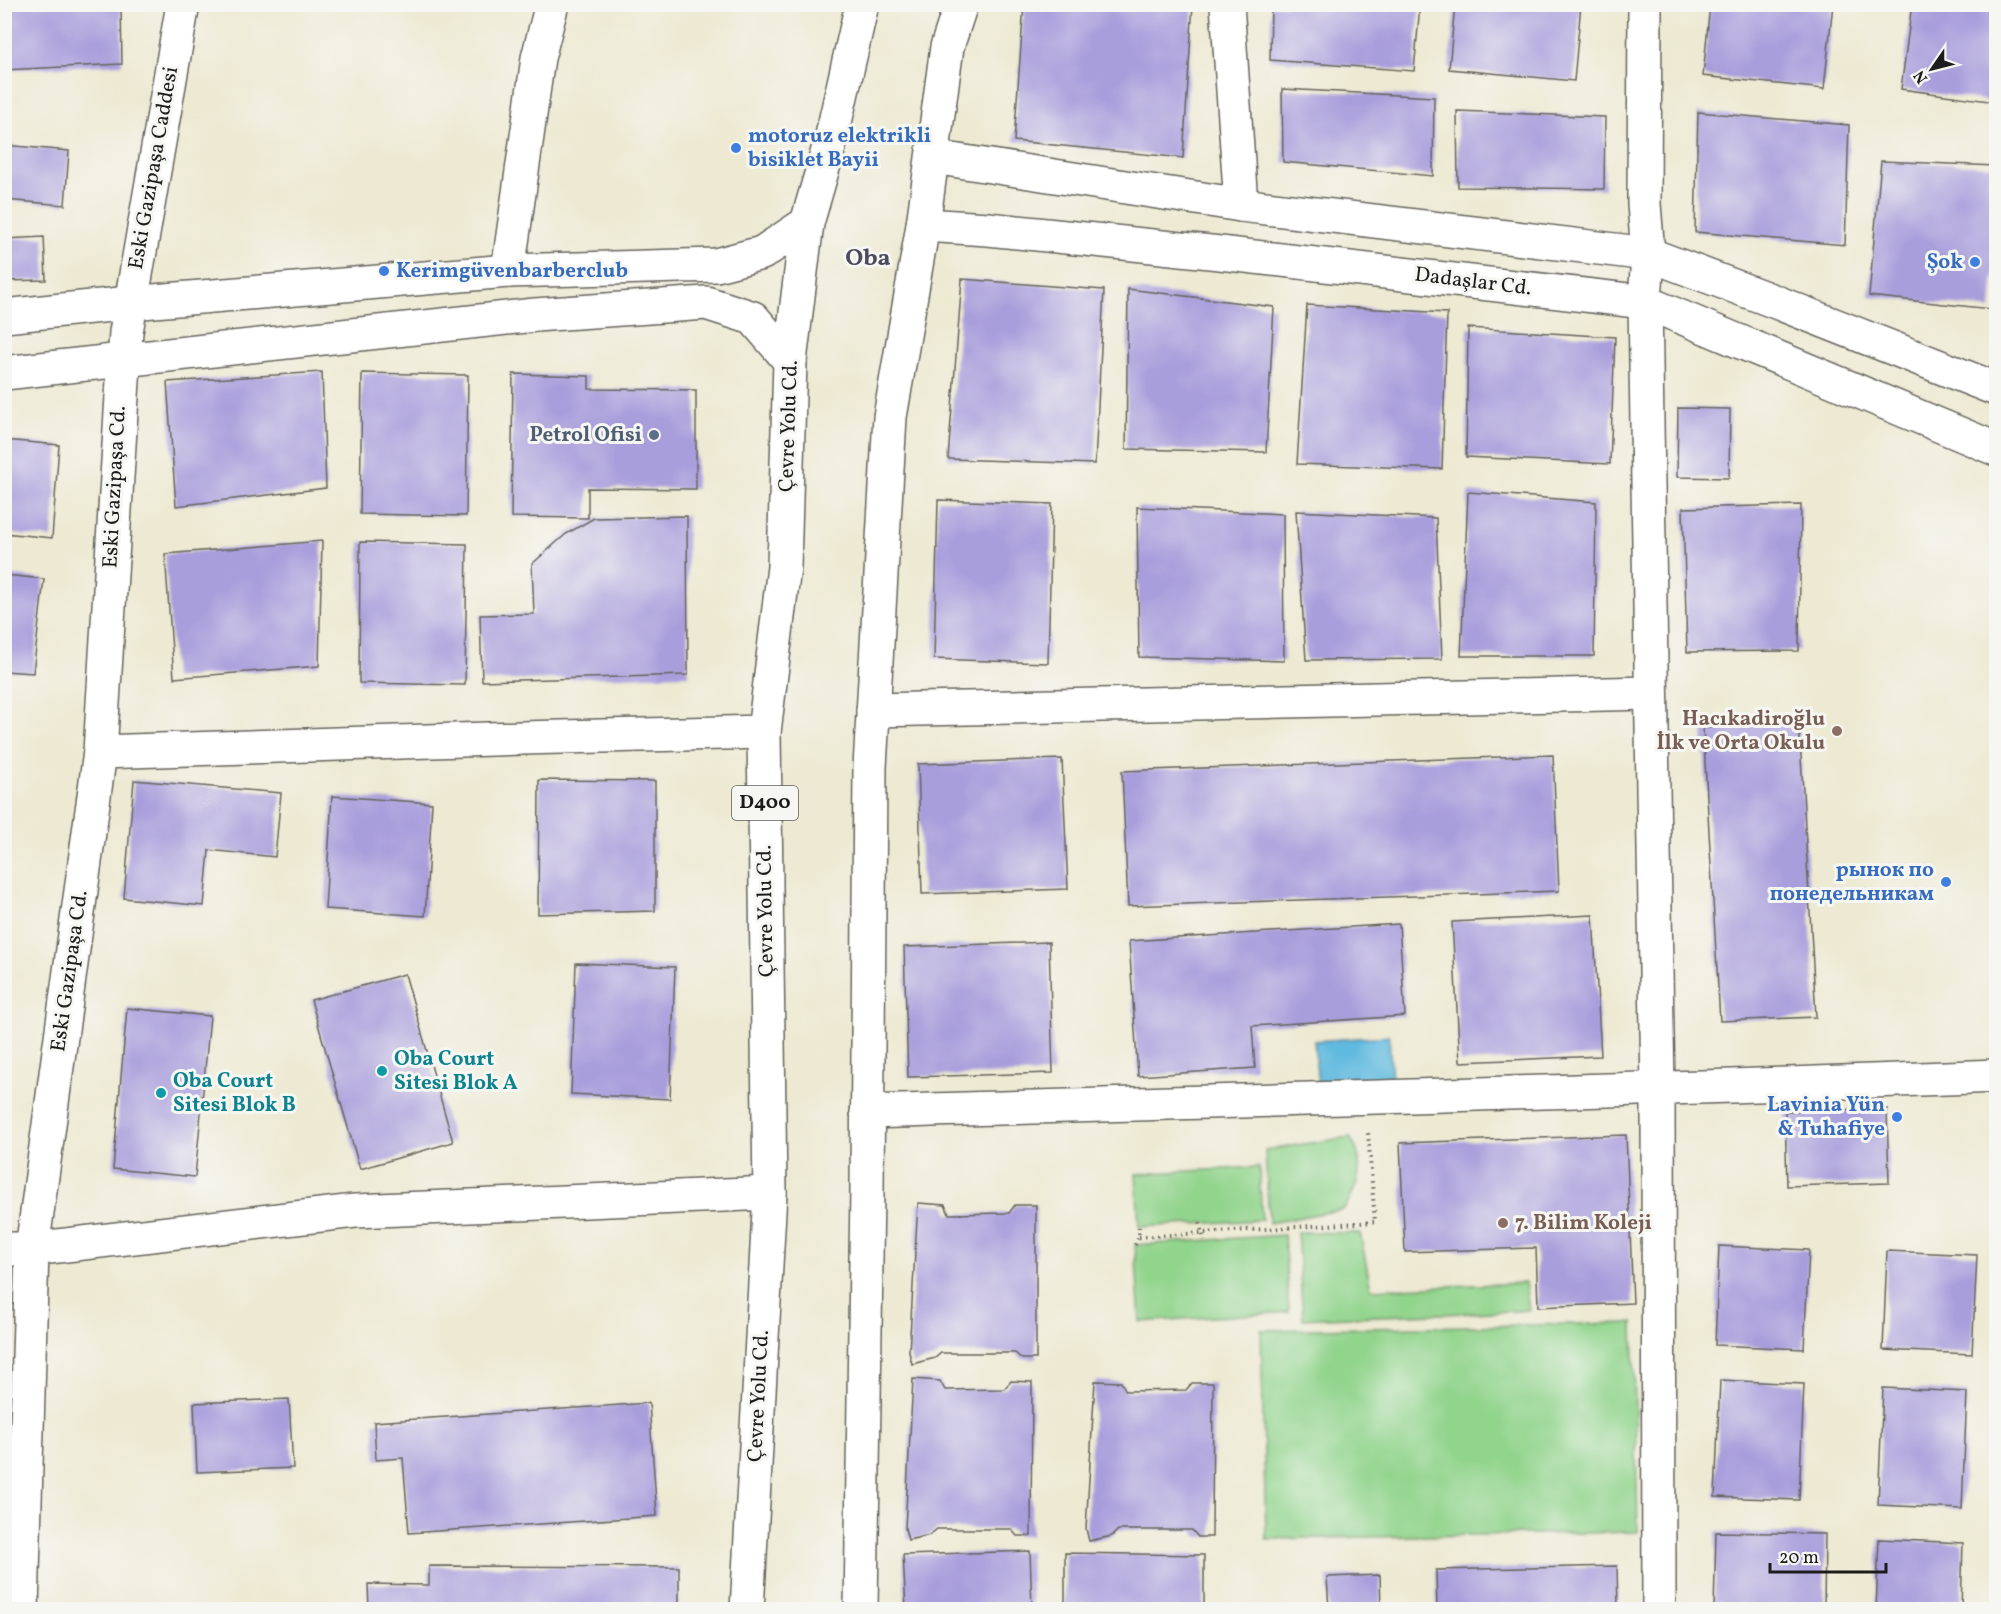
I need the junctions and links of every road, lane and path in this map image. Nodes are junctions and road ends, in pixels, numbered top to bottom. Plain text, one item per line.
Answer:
1 (183, 4) edge
2 (552, 4) edge
3 (862, 4) edge
4 (961, 4) edge
5 (1227, 4) edge
6 (1645, 4) edge
7 (933, 157) junction
8 (1241, 205) junction
9 (807, 223) junction
10 (923, 225) junction
11 (1648, 254) junction
12 (508, 271) junction
13 (1645, 302) junction
14 (4, 316) edge
15 (126, 331) junction
16 (790, 361) junction
17 (4, 373) edge
18 (1996, 389) edge
19 (1996, 449) edge
20 (1651, 693) junction
21 (873, 710) junction
22 (764, 732) junction
23 (100, 752) junction
24 (1996, 1076) edge
25 (1658, 1090) junction
26 (1366, 1097) junction
27 (867, 1112) junction
28 (770, 1193) junction
29 (1200, 1223) dead end
30 (1139, 1227) dead end
31 (1202, 1233) junction
32 (1139, 1237) junction
33 (1204, 1241) dead end
34 (1135, 1245) dead end
35 (18, 1249) edge
36 (22, 1610) edge
37 (747, 1610) edge
38 (861, 1610) edge
39 (1659, 1610) edge

1 - 15 main road, Eski Gazipaşa Caddesi
2 - 12 main road
3 - 9 main road, Çevre Yolu Cd. / D400
4 - 7 main road
5 - 8 main road
6 - 11 main road
7 - 8 main road
7 - 10 main road
8 - 11 main road
9 - 12 main road
9 - 16 main road, Çevre Yolu Cd. / D400
10 - 13 main road, Dadaşlar Cd.
10 - 21 main road
11 - 13 main road
11 - 18 main road
12 - 15 main road
13 - 19 main road, Dadaşlar Cd.
13 - 20 main road
14 - 15 main road
15 - 16 main road
15 - 17 main road
15 - 23 main road, Eski Gazipaşa Cd.
16 - 22 main road, Çevre Yolu Cd. / D400
20 - 21 main road
20 - 25 main road
21 - 27 main road
22 - 23 main road
22 - 28 main road, Çevre Yolu Cd. / D400
23 - 35 main road, Eski Gazipaşa Cd.
24 - 25 main road
25 - 26 main road
25 - 39 main road
26 - 27 main road
26 - 31 path
27 - 38 main road
28 - 35 main road
28 - 37 main road, Çevre Yolu Cd. / D400
29 - 31 path
30 - 32 path
31 - 32 path
31 - 33 path
32 - 34 path
35 - 36 main road, Eski Gazipaşa Cd.

